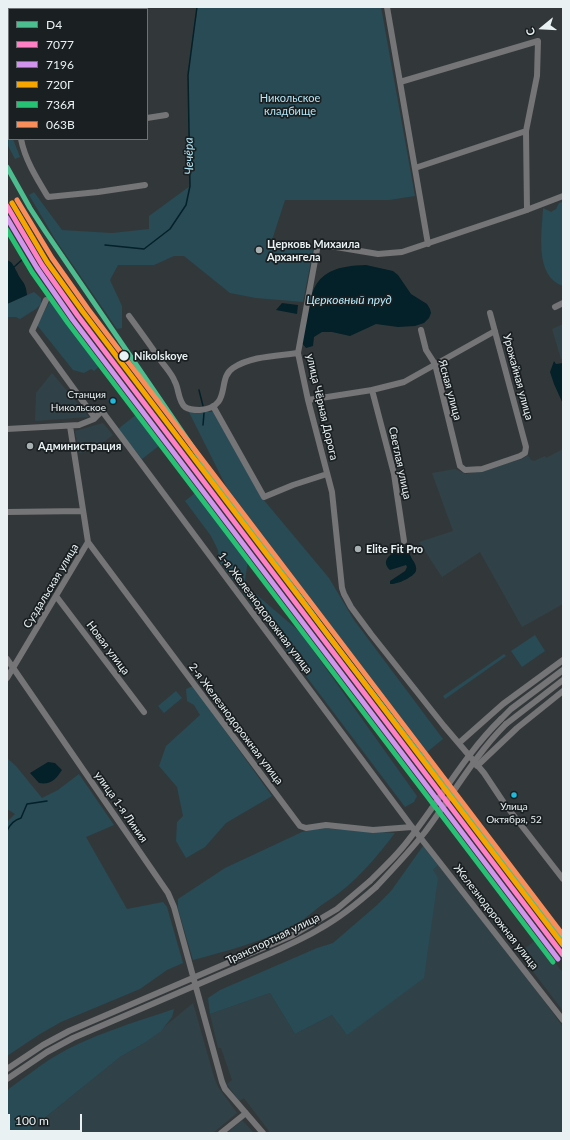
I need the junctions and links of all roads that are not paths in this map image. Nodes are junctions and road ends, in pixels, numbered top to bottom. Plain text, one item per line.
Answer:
1 (387, 7) edge
2 (400, 82) junction
3 (166, 115) dead end
4 (148, 118) edge
5 (526, 130) junction
6 (21, 140) edge
7 (415, 168) junction
8 (145, 185) dead end
9 (563, 196) edge
10 (527, 210) junction
11 (428, 244) junction
12 (46, 300) dead end
13 (563, 303) edge
14 (555, 307) dead end
15 (490, 313) dead end
16 (129, 316) dead end
17 (421, 330) dead end
18 (495, 331) junction
19 (298, 353) junction
20 (435, 364) junction
21 (372, 390) junction
22 (308, 400) junction
23 (213, 406) junction
24 (95, 418) junction
25 (70, 426) junction
26 (7, 429) edge
27 (457, 456) joint
28 (327, 474) junction
29 (83, 511) junction
30 (7, 512) edge
31 (404, 541) dead end
32 (88, 542) junction
33 (56, 596) junction
34 (7, 659) edge
35 (563, 660) edge
36 (13, 669) junction
37 (563, 670) edge
38 (7, 678) edge
39 (563, 680) edge
40 (563, 691) edge
41 (144, 712) dead end
42 (459, 743) junction
43 (477, 766) junction
44 (412, 827) junction
45 (563, 879) edge
46 (194, 978) junction
47 (196, 986) junction
48 (563, 1020) edge
49 (7, 1070) edge
50 (7, 1079) edge
51 (246, 1113) junction
52 (221, 1133) edge
53 (262, 1133) edge

1 - 2 street
2 - 5 street
2 - 7 street
3 - 4 street
5 - 7 street
5 - 10 street
6 - 8 street
7 - 11 street
9 - 10 street, улица Чёрная Дорога
10 - 11 street, улица Чёрная Дорога
11 - 19 street, улица Чёрная Дорога
12 - 24 street
13 - 14 street
15 - 18 street, Урожайная улица
16 - 23 street
17 - 20 street, Ясная улица
18 - 20 street
18 - 27 street, Урожайная улица
19 - 22 street, улица Чёрная Дорога
19 - 23 street
20 - 21 street
20 - 27 street, Ясная улица
21 - 22 street
21 - 31 street, Светлая улица
22 - 28 street, улица Чёрная Дорога
23 - 28 street
24 - 25 street
24 - 44 street, 1-я Железнодорожная улица
25 - 26 street
25 - 29 street, Суздальская улица
28 - 42 street, улица Чёрная Дорога
29 - 30 street
29 - 32 street, Суздальская улица
32 - 33 street, Суздальская улица
32 - 44 street, 2-я Железнодорожная улица
33 - 36 street, Суздальская улица
33 - 41 street, Новая улица
34 - 36 street, улица 1-я Линия
35 - 42 street
36 - 38 street, Суздальская улица
36 - 46 street, улица 1-я Линия
37 - 46 street, Транспортная улица, bridge
39 - 47 street, Транспортная улица, bridge
40 - 43 street
42 - 43 street, улица Чёрная Дорога
43 - 45 street, улица Чёрная Дорога
44 - 48 street, Железнодорожная улица
46 - 47 street, улица 1-я Линия
46 - 49 street, Транспортная улица
47 - 50 street, Транспортная улица
47 - 51 street, улица 1-я Линия
51 - 52 street
51 - 53 street, улица 1-я Линия

